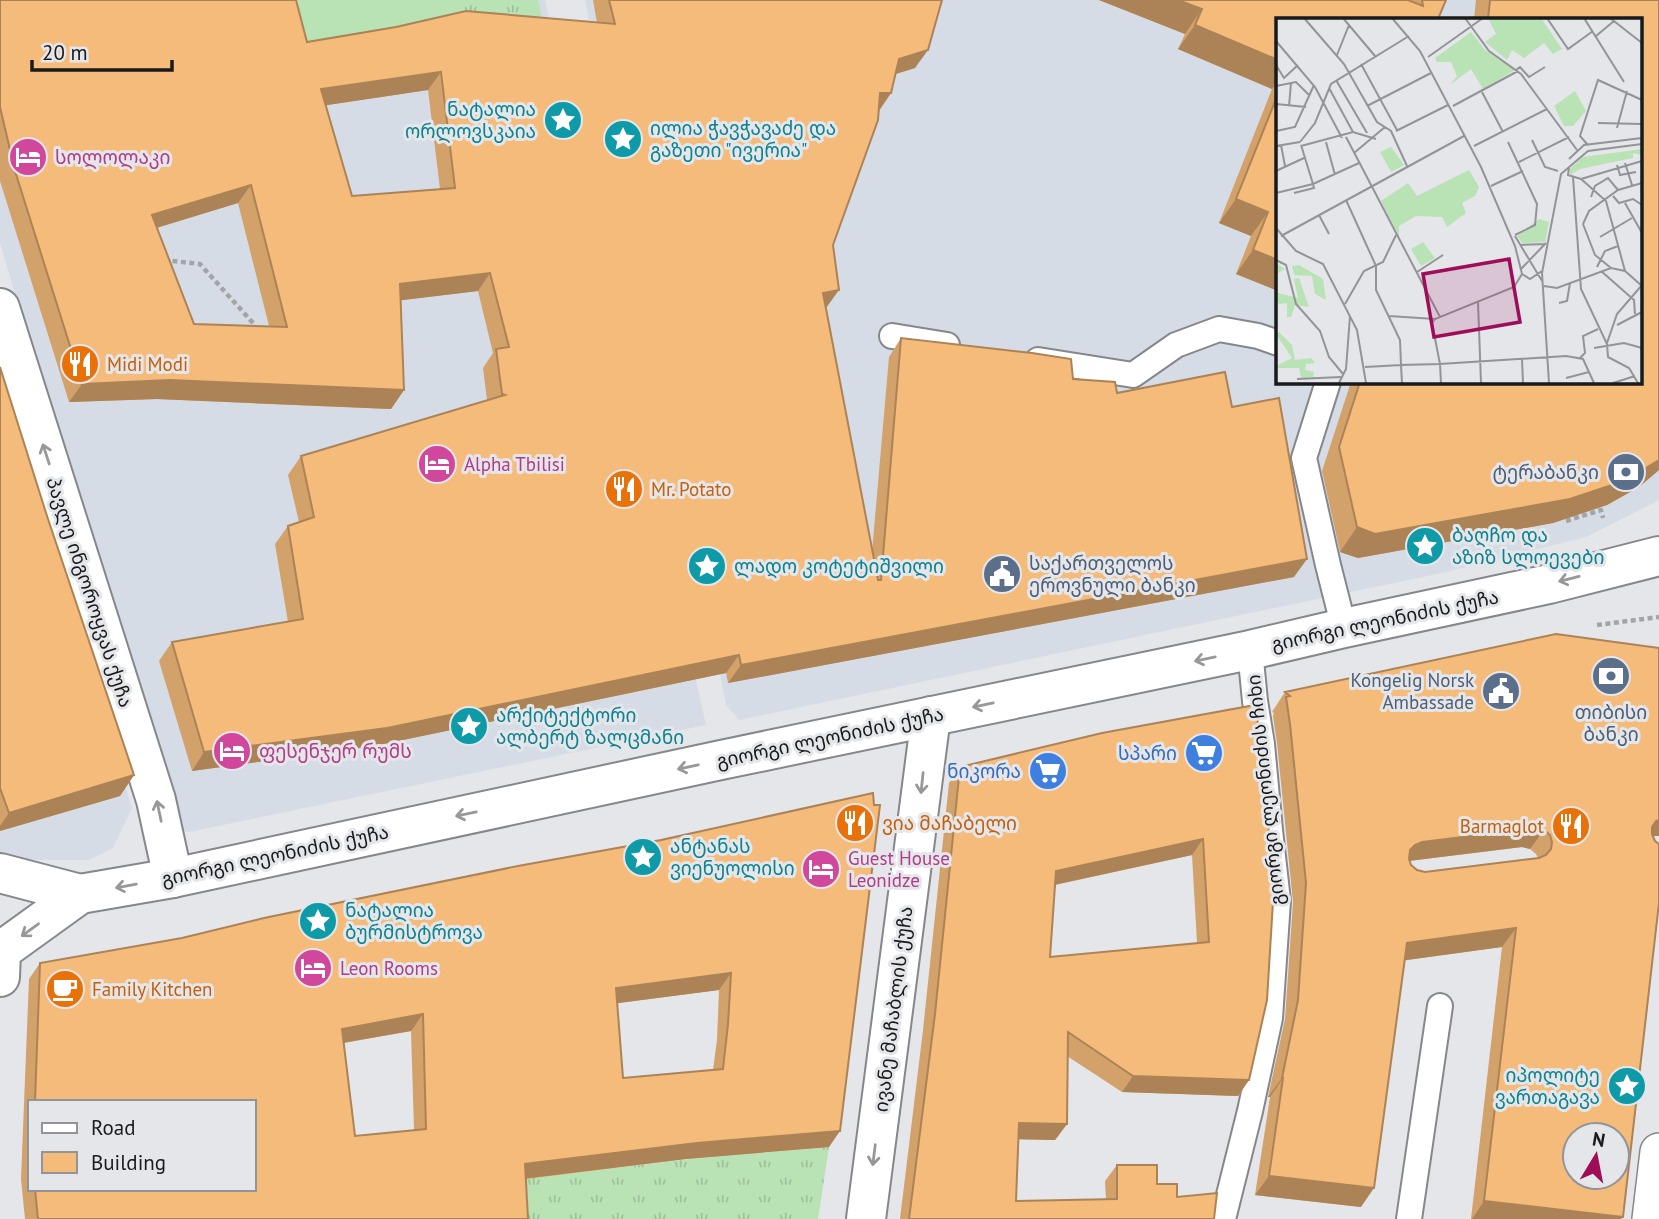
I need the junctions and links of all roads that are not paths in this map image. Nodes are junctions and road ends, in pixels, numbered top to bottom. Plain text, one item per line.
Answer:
1 (0, 308) edge
2 (892, 336) dead end
3 (1276, 342) edge
4 (972, 349) edge
5 (6, 351) edge
6 (1013, 356) edge
7 (1328, 383) edge
8 (1659, 556) edge
9 (1344, 628) junction
10 (1251, 650) junction
11 (931, 716) junction
12 (0, 873) edge
13 (173, 878) junction
14 (80, 894) junction
15 (0, 977) edge
16 (1440, 1006) dead end
17 (1659, 1152) edge
18 (866, 1219) edge
19 (1223, 1219) edge
20 (1409, 1219) edge
21 (1651, 1219) edge

1 - 5 main road, პავლე ინგოროყვას ქუჩა
2 - 4 lane
3 - 6 lane
13 -> 5 main road, პავლე ინგოროყვას ქუჩა
7 - 9 lane
8 -> 9 main road, გიორგი ლეონიძის ქუჩა
9 - 10 main road, გიორგი ლეონიძის ქუჩა
10 -> 11 main road, გიორგი ლეონიძის ქუჩა
10 - 19 lane, გიორგი ლეონიძის ჩიხი
11 -> 13 main road, გიორგი ლეონიძის ქუჩა
11 -> 18 main road, ივანე მაჩაბლის ქუჩა
12 - 14 main road, გიორგი ლეონიძის ქუჩა
13 -> 14 main road, გიორგი ლეონიძის ქუჩა
14 -> 15 main road
16 - 20 lane
17 - 21 street

